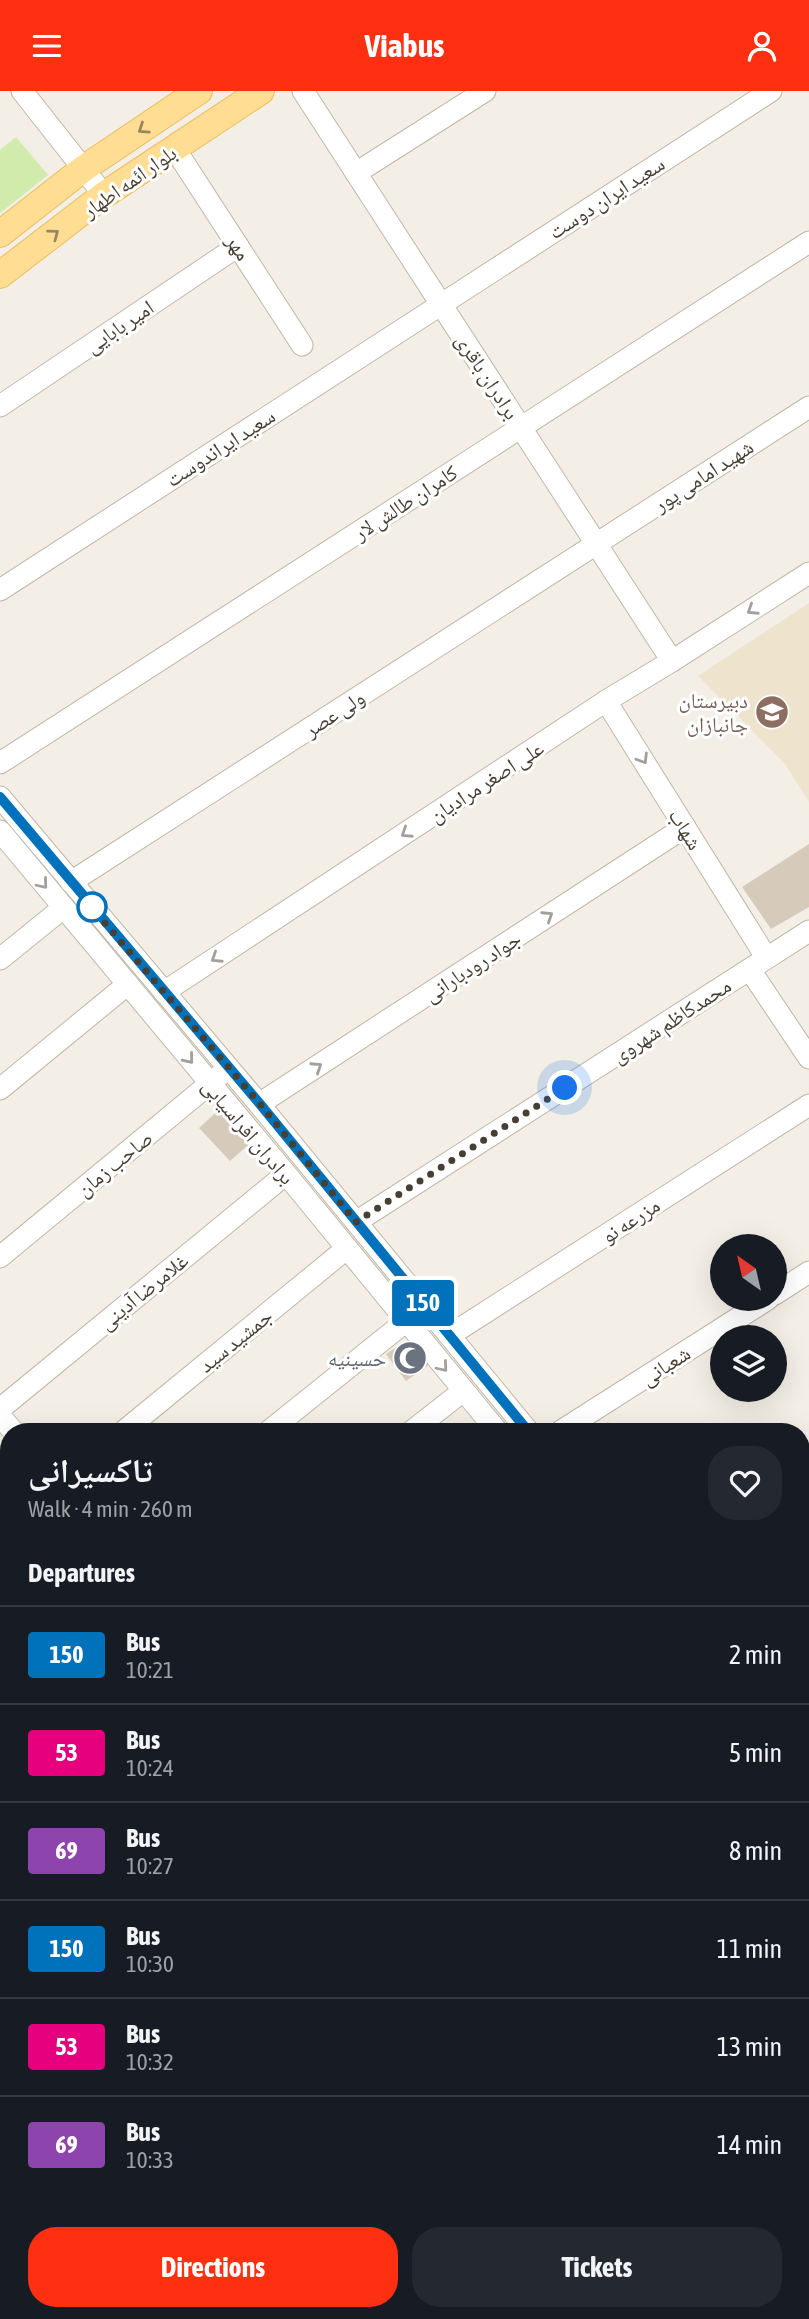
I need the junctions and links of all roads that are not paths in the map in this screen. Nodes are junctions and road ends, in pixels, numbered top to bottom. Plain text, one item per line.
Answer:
1 (22, 91) edge
2 (199, 91) edge
3 (261, 91) edge
4 (303, 91) edge
5 (485, 91) edge
6 (771, 91) edge
7 (175, 149) junction
8 (83, 169) junction
9 (356, 173) junction
10 (104, 195) junction
11 (0, 234) edge
12 (809, 242) edge
13 (238, 247) junction
14 (0, 275) edge
15 (441, 304) junction
16 (302, 345) dead end
17 (0, 405) edge
18 (809, 407) edge
19 (521, 427) junction
20 (596, 544) junction
21 (809, 572) edge
22 (0, 590) edge
23 (673, 661) junction
24 (606, 701) junction
25 (0, 762) edge
26 (0, 797) edge
27 (685, 827) junction
28 (0, 833) edge
29 (71, 882) junction
30 (63, 908) junction
31 (809, 931) edge
32 (0, 959) edge
33 (758, 963) junction
34 (128, 984) junction
35 (164, 992) junction
36 (809, 1058) edge
37 (229, 1068) junction
38 (210, 1084) junction
39 (0, 1089) edge
40 (260, 1104) junction
41 (809, 1105) edge
42 (286, 1174) junction
43 (356, 1222) junction
44 (346, 1249) junction
45 (0, 1257) edge
46 (809, 1272) edge
47 (788, 1286) edge
48 (749, 1311) edge
49 (405, 1322) junction
50 (450, 1335) junction
51 (463, 1391) junction
52 (0, 1409) edge
53 (134, 1423) edge
54 (279, 1423) edge
55 (422, 1423) edge
56 (490, 1423) edge
57 (522, 1423) edge
58 (574, 1423) edge

1 - 8 street
2 -> 8 main road, بلوار ائمه اطهار
3 - 7 main road, بلوار ائمه اطهار
4 - 9 street, برادران باقری
5 - 9 street
6 - 15 street, سعید ایران دوست
7 - 10 main road, بلوار ائمه اطهار
7 - 13 street, مهر
8 - 10 street
8 - 11 main road, بلوار ائمه اطهار
9 - 15 street, برادران باقری
14 -> 10 main road, بلوار ائمه اطهار
12 - 19 street, کامران طالش لار
13 - 16 street, مهر
13 - 17 street, امیر بابایی
15 - 19 street, برادران باقری
15 - 22 street, سعید ایراندوست
18 - 20 street, شهید امامی پور
19 - 20 street, برادران باقری
19 - 25 street, کامران طالش لار
20 - 23 street, برادران باقری
20 - 29 street, ولی عصر
21 -> 23 street, علی اصغر مرادیان
23 - 24 street, علی اصغر مرادیان
24 -> 27 street, شهاب
24 -> 35 street, علی اصغر مرادیان
26 - 29 street, برادران افراسیابی
27 - 33 street, شهاب
40 -> 27 street, جواد رودبارانی
28 -> 30 street, برادران افراسیابی
29 - 35 street, برادران افراسیابی
30 - 32 street
30 - 34 street, برادران افراسیابی
31 - 33 street, محمدکاظم شهروی
33 - 36 street, شهاب
33 - 43 street, محمدکاظم شهروی
34 -> 38 street, برادران افراسیابی
34 - 39 street
35 - 37 street, برادران افراسیابی
37 - 38 street, صاحب زمان
37 - 40 street, برادران افراسیابی
38 - 42 street, برادران افراسیابی
38 - 45 street, صاحب زمان
40 - 43 street, برادران افراسیابی
41 - 50 street, مزرعه نو
42 - 44 street, برادران افراسیابی
42 - 52 street, غلامرضا آدینی
43 - 50 street, برادران افراسیابی
44 - 49 street, برادران افراسیابی
44 - 53 street, جمشید سید
46 - 47 street
48 - 58 street, شعبانی
49 -> 51 street, برادران افراسیابی
49 - 54 street
50 - 57 street, برادران افراسیابی
51 - 55 street
51 - 56 street, برادران افراسیابی

